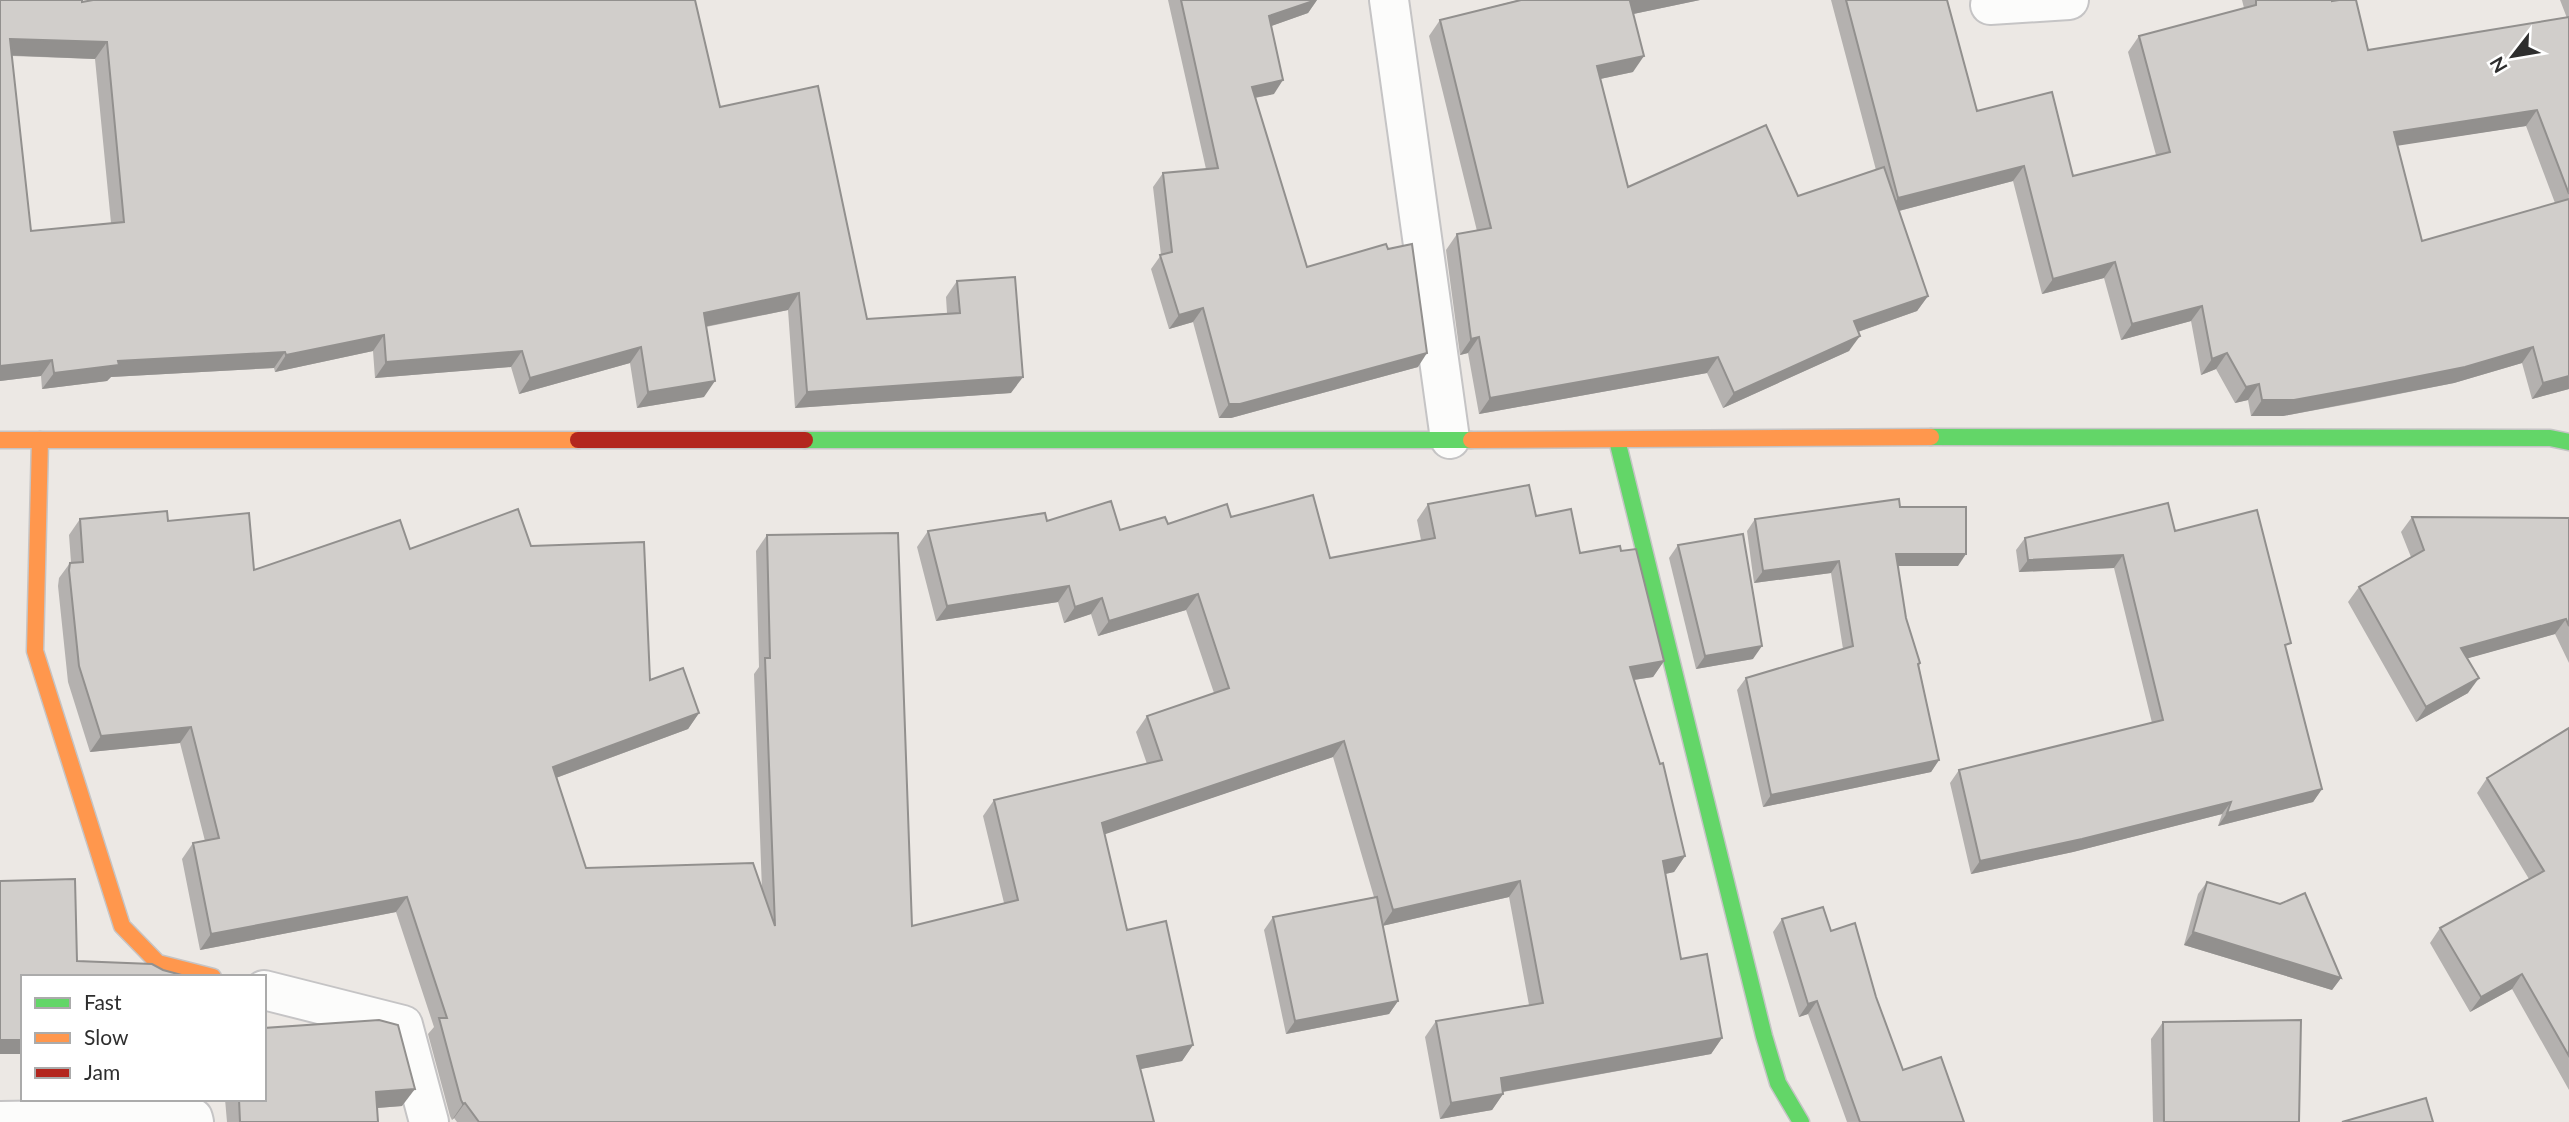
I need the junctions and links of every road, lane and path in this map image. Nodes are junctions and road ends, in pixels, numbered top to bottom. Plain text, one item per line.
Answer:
1 (1389, 0) edge
2 (2068, 0) edge
3 (1990, 5) dead end
4 (1450, 439) junction
5 (0, 440) edge
6 (40, 440) junction
7 (1617, 440) junction
8 (2569, 442) edge
9 (205, 975) edge
10 (266, 991) edge
11 (0, 1121) edge
12 (194, 1122) edge
13 (429, 1122) edge
14 (1801, 1122) edge

1 - 4 street
2 - 3 street
4 - 6 main road
4 - 7 main road
5 - 6 main road
6 - 9 main road
7 - 8 main road
7 - 14 main road
10 - 13 street
11 - 12 street

